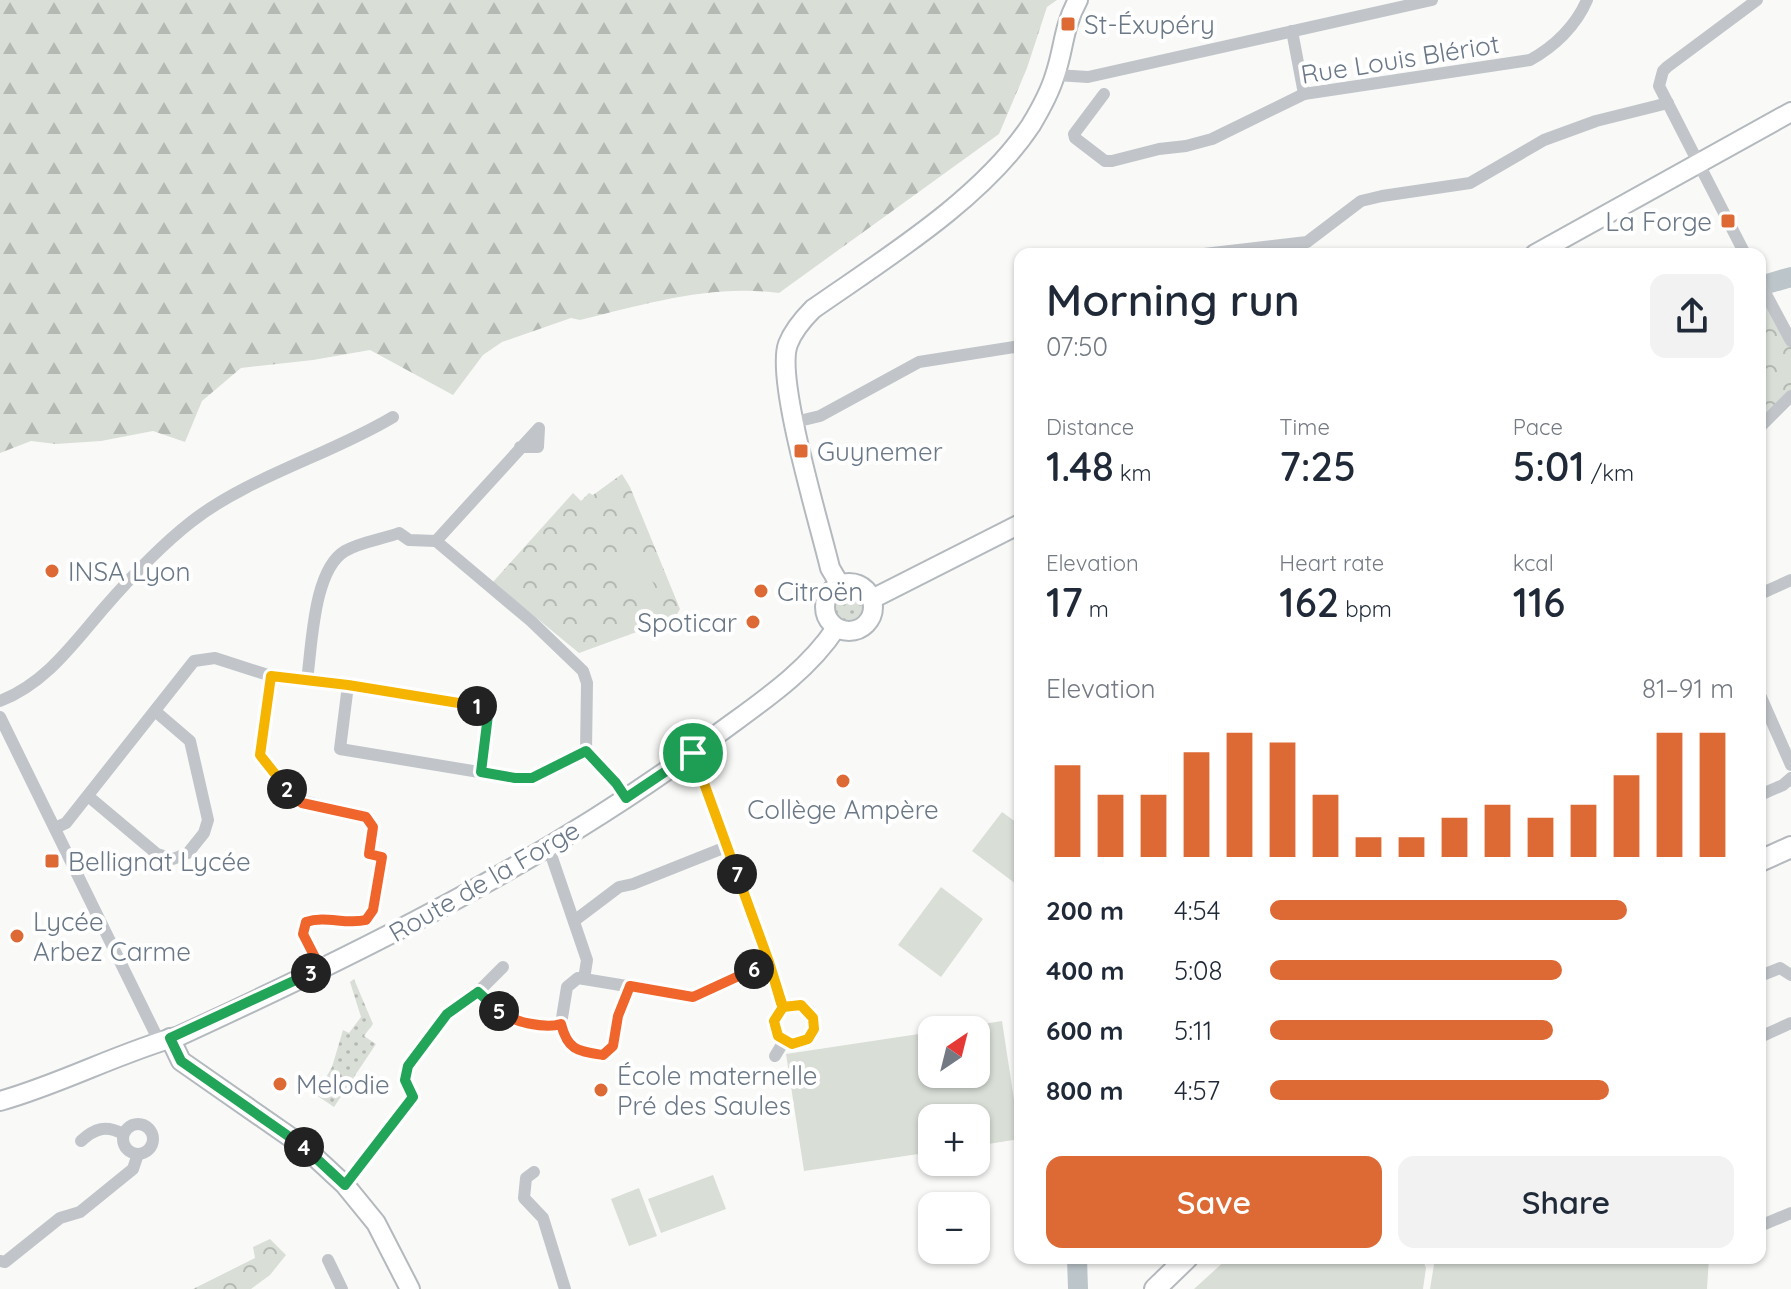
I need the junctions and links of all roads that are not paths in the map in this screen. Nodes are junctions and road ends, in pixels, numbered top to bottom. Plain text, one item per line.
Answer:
1 (1078, 0) edge
2 (1432, 0) edge
3 (1587, 0) edge
4 (1757, 0) edge
5 (1292, 31) junction
6 (1056, 75) junction
7 (1104, 94) dead end
8 (1304, 94) junction
9 (1668, 103) junction
10 (1791, 112) edge
11 (1697, 163) junction
12 (1256, 248) edge
13 (1546, 248) edge
14 (1742, 248) edge
15 (1766, 295) edge
16 (1791, 341) edge
17 (1014, 347) edge
18 (1791, 396) edge
19 (393, 417) dead end
20 (1766, 421) edge
21 (795, 422) junction
22 (520, 447) dead end
23 (1014, 527) edge
24 (436, 541) junction
25 (1791, 580) edge
26 (840, 585) junction
27 (1766, 591) edge
28 (872, 599) junction
29 (836, 628) junction
30 (271, 676) junction
31 (307, 680) junction
32 (348, 685) junction
33 (0, 701) edge
34 (1766, 709) edge
35 (155, 711) junction
36 (0, 717) edge
37 (586, 751) junction
38 (693, 753) junction
39 (1791, 765) edge
40 (481, 772) junction
41 (1791, 778) edge
42 (1766, 792) edge
43 (88, 796) junction
44 (626, 798) junction
45 (55, 828) junction
46 (548, 846) junction
47 (726, 847) junction
48 (1791, 847) edge
49 (1766, 858) edge
50 (574, 921) junction
51 (769, 962) junction
52 (503, 967) dead end
53 (321, 969) junction
54 (1766, 974) edge
55 (1791, 975) edge
56 (584, 979) junction
57 (630, 986) junction
58 (478, 992) junction
59 (783, 1007) junction
60 (1791, 1023) edge
61 (561, 1024) junction
62 (1766, 1034) edge
63 (164, 1040) junction
64 (784, 1041) junction
65 (775, 1056) dead end
66 (0, 1101) edge
67 (123, 1134) junction
68 (81, 1141) dead end
69 (138, 1154) junction
70 (534, 1172) dead end
71 (345, 1185) junction
72 (1791, 1213) edge
73 (1766, 1223) edge
74 (328, 1260) dead end
75 (0, 1261) edge
76 (1181, 1264) edge
77 (342, 1289) edge
78 (410, 1289) edge
79 (565, 1289) edge
80 (1155, 1289) edge

1 - 6 main road
2 - 5 street
3 - 8 street, Rue Louis Blériot
4 - 9 street
5 - 6 street
5 - 8 street
6 - 21 main road
7 - 8 street, Rue Louis Blériot
9 - 11 street
9 - 12 street
10 - 11 main road
11 - 13 main road
11 - 14 street
15 - 16 street
17 - 21 street
18 - 20 street
19 - 33 street
21 - 26 main road
22 - 24 street
23 - 28 main road
24 - 31 street
24 - 37 street
25 - 27 street
26 - 28 main road
26 - 29 main road
28 - 29 main road
29 - 38 main road, Route de la Forge
30 - 31 street
30 - 35 street
30 - 53 street
31 - 32 street
32 - 40 street
32 - 40 street
34 - 39 street
35 - 43 street
35 - 43 street
36 - 45 street
37 - 40 street
37 - 44 street
38 - 44 main road, Route de la Forge
38 - 47 street
41 - 42 street
43 - 45 street
44 - 46 main road, Route de la Forge
45 - 63 street
46 - 50 street
46 - 53 main road, Route de la Forge
47 - 50 street
47 - 51 street
48 - 49 main road
50 - 56 street
51 - 57 street
51 - 59 street
52 - 58 street
53 - 63 main road, Route de la Forge
54 - 55 street
56 - 57 street
56 - 61 street
57 - 61 street
58 - 61 street
58 - 71 street
59 - 64 street
59 - 64 street
60 - 62 street
63 - 66 main road, Route de la Forge
63 - 71 main road
64 - 65 street
67 - 68 street
67 - 69 street
67 - 69 street
69 - 75 street
70 - 79 street
71 - 78 main road
72 - 73 street
74 - 77 street
76 - 80 main road

